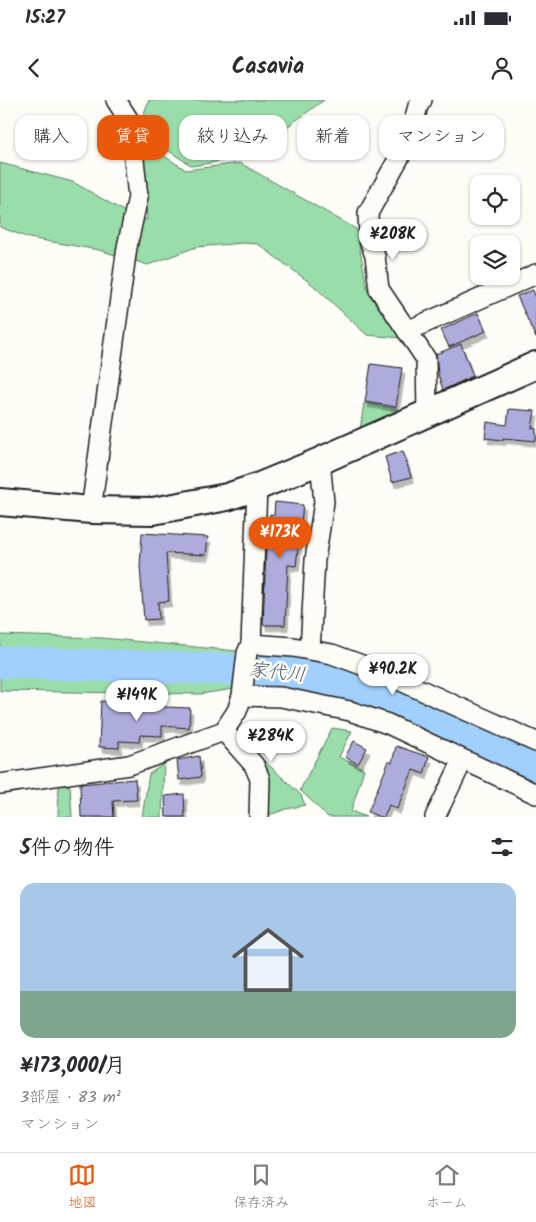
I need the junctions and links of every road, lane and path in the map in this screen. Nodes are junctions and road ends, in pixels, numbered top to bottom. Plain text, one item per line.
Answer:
1 (116, 100) edge
2 (422, 100) edge
3 (536, 274) edge
4 (407, 331) junction
5 (536, 365) edge
6 (427, 413) junction
7 (320, 461) junction
8 (257, 487) junction
9 (0, 502) edge
10 (91, 510) junction
11 (249, 649) junction
12 (310, 650) junction
13 (244, 689) junction
14 (224, 730) junction
15 (536, 742) edge
16 (463, 760) junction
17 (0, 784) edge
18 (536, 794) edge
19 (259, 817) edge
20 (435, 817) edge

1 - 10 street
2 - 4 street
3 - 4 street
4 - 6 street
5 - 6 street
6 - 7 street
7 - 8 street
7 - 12 street
8 - 10 street
8 - 11 street
9 - 10 street
11 - 12 street
11 - 13 street
12 - 15 street
13 - 14 street
13 - 16 street
14 - 17 street
14 - 19 street
16 - 18 street
16 - 20 street

